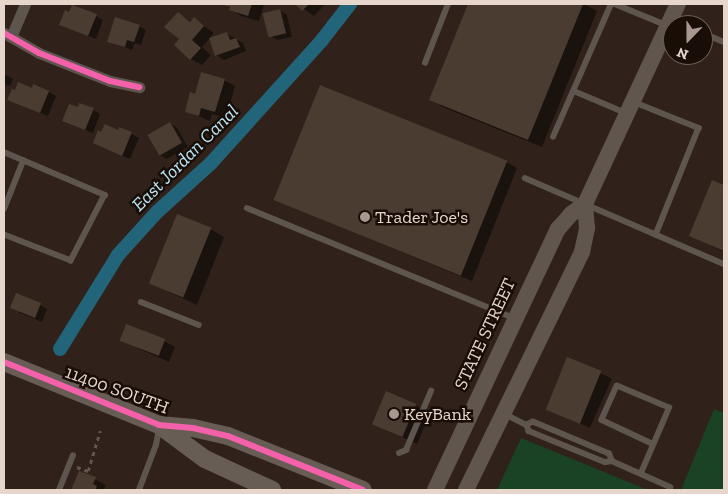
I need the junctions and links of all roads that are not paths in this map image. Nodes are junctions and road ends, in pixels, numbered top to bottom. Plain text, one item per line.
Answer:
1 (25, 4) edge
2 (448, 4) edge
3 (611, 4) edge
4 (616, 4) edge
5 (663, 20) edge
6 (7, 35) edge
7 (663, 45) edge
8 (425, 63) dead end
9 (139, 87) dead end
10 (574, 90) junction
11 (630, 108) junction
12 (553, 137) dead end
13 (4, 152) edge
14 (24, 161) junction
15 (525, 178) dead end
16 (585, 204) junction
17 (247, 208) dead end
18 (4, 209) edge
19 (4, 235) edge
20 (656, 235) junction
21 (724, 264) edge
22 (141, 302) dead end
23 (514, 318) junction
24 (199, 325) dead end
25 (4, 362) edge
26 (431, 390) dead end
27 (503, 413) junction
28 (527, 424) junction
29 (159, 425) junction
30 (654, 444) junction
31 (399, 453) dead end
32 (73, 456) dead end
33 (612, 461) junction
34 (642, 473) junction
35 (670, 487) dead end
36 (59, 490) edge
37 (139, 490) edge
38 (272, 490) edge
39 (363, 490) edge
40 (435, 490) edge
41 (466, 490) edge

1 - 6 street
2 - 8 lane
3 - 10 lane
4 - 5 lane
6 - 9 street
7 - 11 main road, STATE STREET
10 - 11 lane
10 - 12 lane
11 - 16 main road, STATE STREET
11 - 20 lane
13 - 14 lane
14 - 18 lane
14 - 19 lane
15 - 16 lane
16 - 20 lane
16 - 23 main road, STATE STREET
16 - 27 main road, STATE STREET
17 - 23 lane
20 - 21 lane
22 - 24 lane
23 - 40 main road, STATE STREET
25 - 29 main road, 11400 SOUTH
26 - 31 lane
27 - 28 lane
27 - 41 main road, STATE STREET
28 - 33 lane
28 - 33 lane
29 - 37 lane
29 - 38 main road, 11400 SOUTH
29 - 39 main road, 11400 SOUTH
30 - 30 lane
30 - 34 lane
32 - 36 lane
33 - 34 lane
34 - 35 lane

